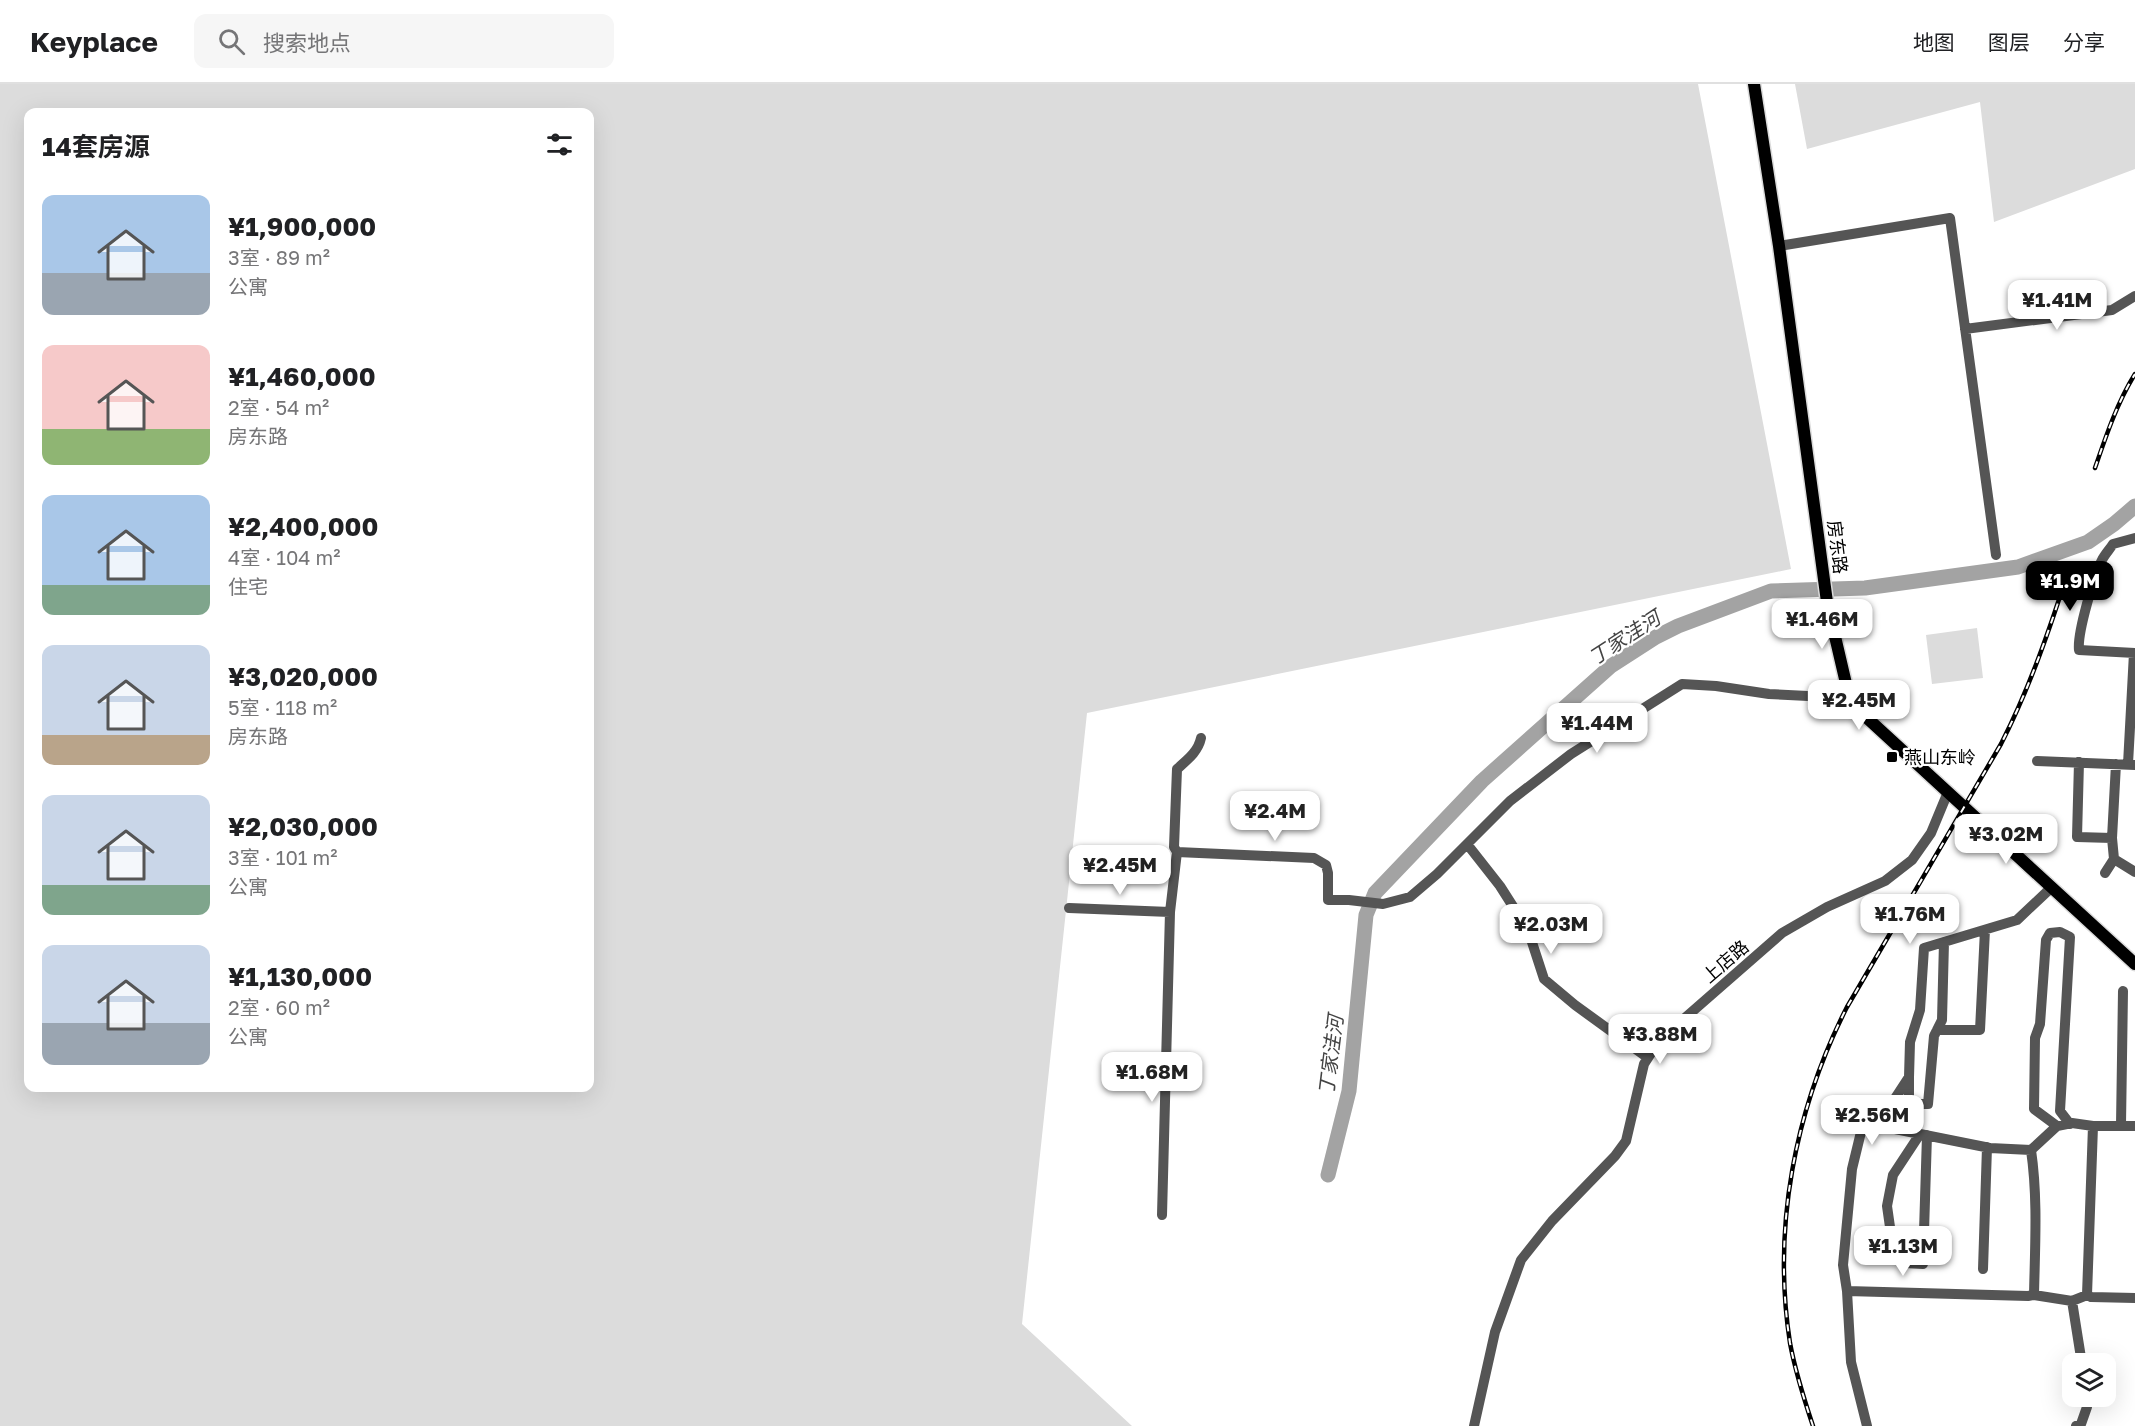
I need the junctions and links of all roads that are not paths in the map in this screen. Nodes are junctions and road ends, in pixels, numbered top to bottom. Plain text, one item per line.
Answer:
1 (1754, 84) edge
2 (1779, 246) junction
3 (2135, 297) edge
4 (1965, 329) junction
5 (2135, 538) edge
6 (1996, 555) dead end
7 (2134, 653) edge
8 (1848, 692) junction
9 (1201, 738) dead end
10 (2037, 761) dead end
11 (2079, 762) junction
12 (2116, 764) junction
13 (2131, 764) edge
14 (1948, 792) junction
15 (2112, 838) junction
16 (1467, 844) junction
17 (1177, 852) junction
18 (2114, 859) junction
19 (2135, 872) edge
20 (2106, 873) dead end
21 (2052, 887) junction
22 (1069, 908) dead end
23 (1170, 912) junction
24 (1984, 930) junction
25 (1944, 942) junction
26 (2135, 964) edge
27 (2123, 991) dead end
28 (1937, 1030) junction
29 (1648, 1058) junction
30 (1909, 1077) junction
31 (1894, 1100) dead end
32 (2070, 1124) junction
33 (2121, 1125) junction
34 (2057, 1126) junction
35 (2093, 1126) junction
36 (2135, 1126) edge
37 (1924, 1134) junction
38 (1987, 1147) junction
39 (2031, 1150) junction
40 (1162, 1215) dead end
41 (1983, 1269) dead end
42 (1847, 1291) junction
43 (2034, 1294) junction
44 (2086, 1295) junction
45 (2135, 1298) edge
46 (2072, 1301) junction
47 (2080, 1353) edge
48 (2087, 1407) edge
49 (2080, 1425) edge
50 (1474, 1426) edge
51 (1867, 1426) edge

1 - 2 main road, 房东路
2 - 4 street
2 - 8 main road, 房东路
3 - 4 street
4 - 6 street
5 - 7 street
7 - 13 street
8 - 14 main road, 房东路
8 - 16 street
9 - 17 street
10 - 11 street
11 - 12 street
11 - 15 street
12 - 13 street
12 - 15 street
14 - 21 main road, 房东路
14 - 29 street, 上店路
15 - 18 street
16 - 17 street
16 - 29 street
17 - 23 street
18 - 19 street
18 - 20 street
21 - 24 street
21 - 26 main road, 房东路
22 - 23 street
23 - 40 street
24 - 25 street
24 - 28 street
25 - 28 street
25 - 30 street
27 - 33 street
28 - 30 street
29 - 50 street, 上店路
30 - 31 street
32 - 34 street
32 - 34 street
32 - 35 street
33 - 35 street
33 - 36 street
34 - 39 street
35 - 44 street
37 - 37 street
37 - 38 street
37 - 42 street
38 - 39 street
38 - 41 street
39 - 43 street
42 - 43 street
42 - 51 street
43 - 46 street
44 - 45 street
44 - 46 street
46 - 47 street
48 - 49 street

